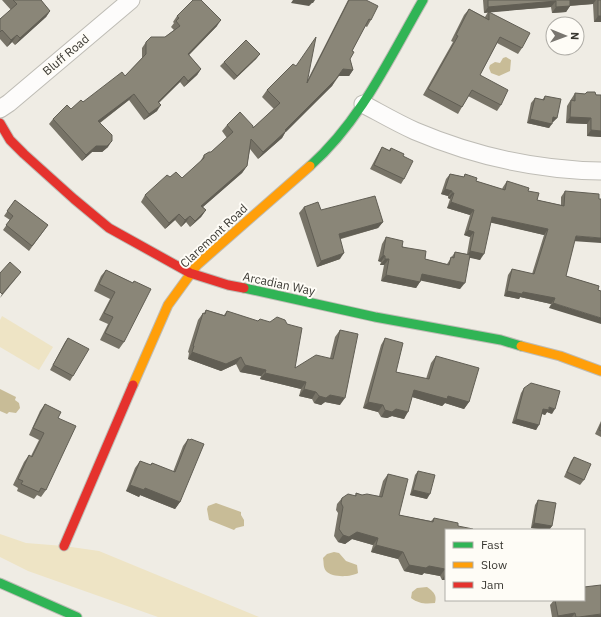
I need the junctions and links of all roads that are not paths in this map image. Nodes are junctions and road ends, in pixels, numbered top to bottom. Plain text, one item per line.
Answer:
1 (131, 0) edge
2 (423, 0) edge
3 (363, 104) junction
4 (0, 109) edge
5 (0, 123) edge
6 (601, 171) edge
7 (190, 273) junction
8 (601, 371) edge
9 (64, 546) dead end
10 (0, 583) edge
11 (77, 617) edge

1 - 4 street, Bluff Road
2 - 3 street, Claremont Road
3 - 6 street
3 - 7 street, Claremont Road
5 - 7 street, Arcadian Way
7 - 8 street, Arcadian Way
7 - 9 street, Claremont Road
10 - 11 street

